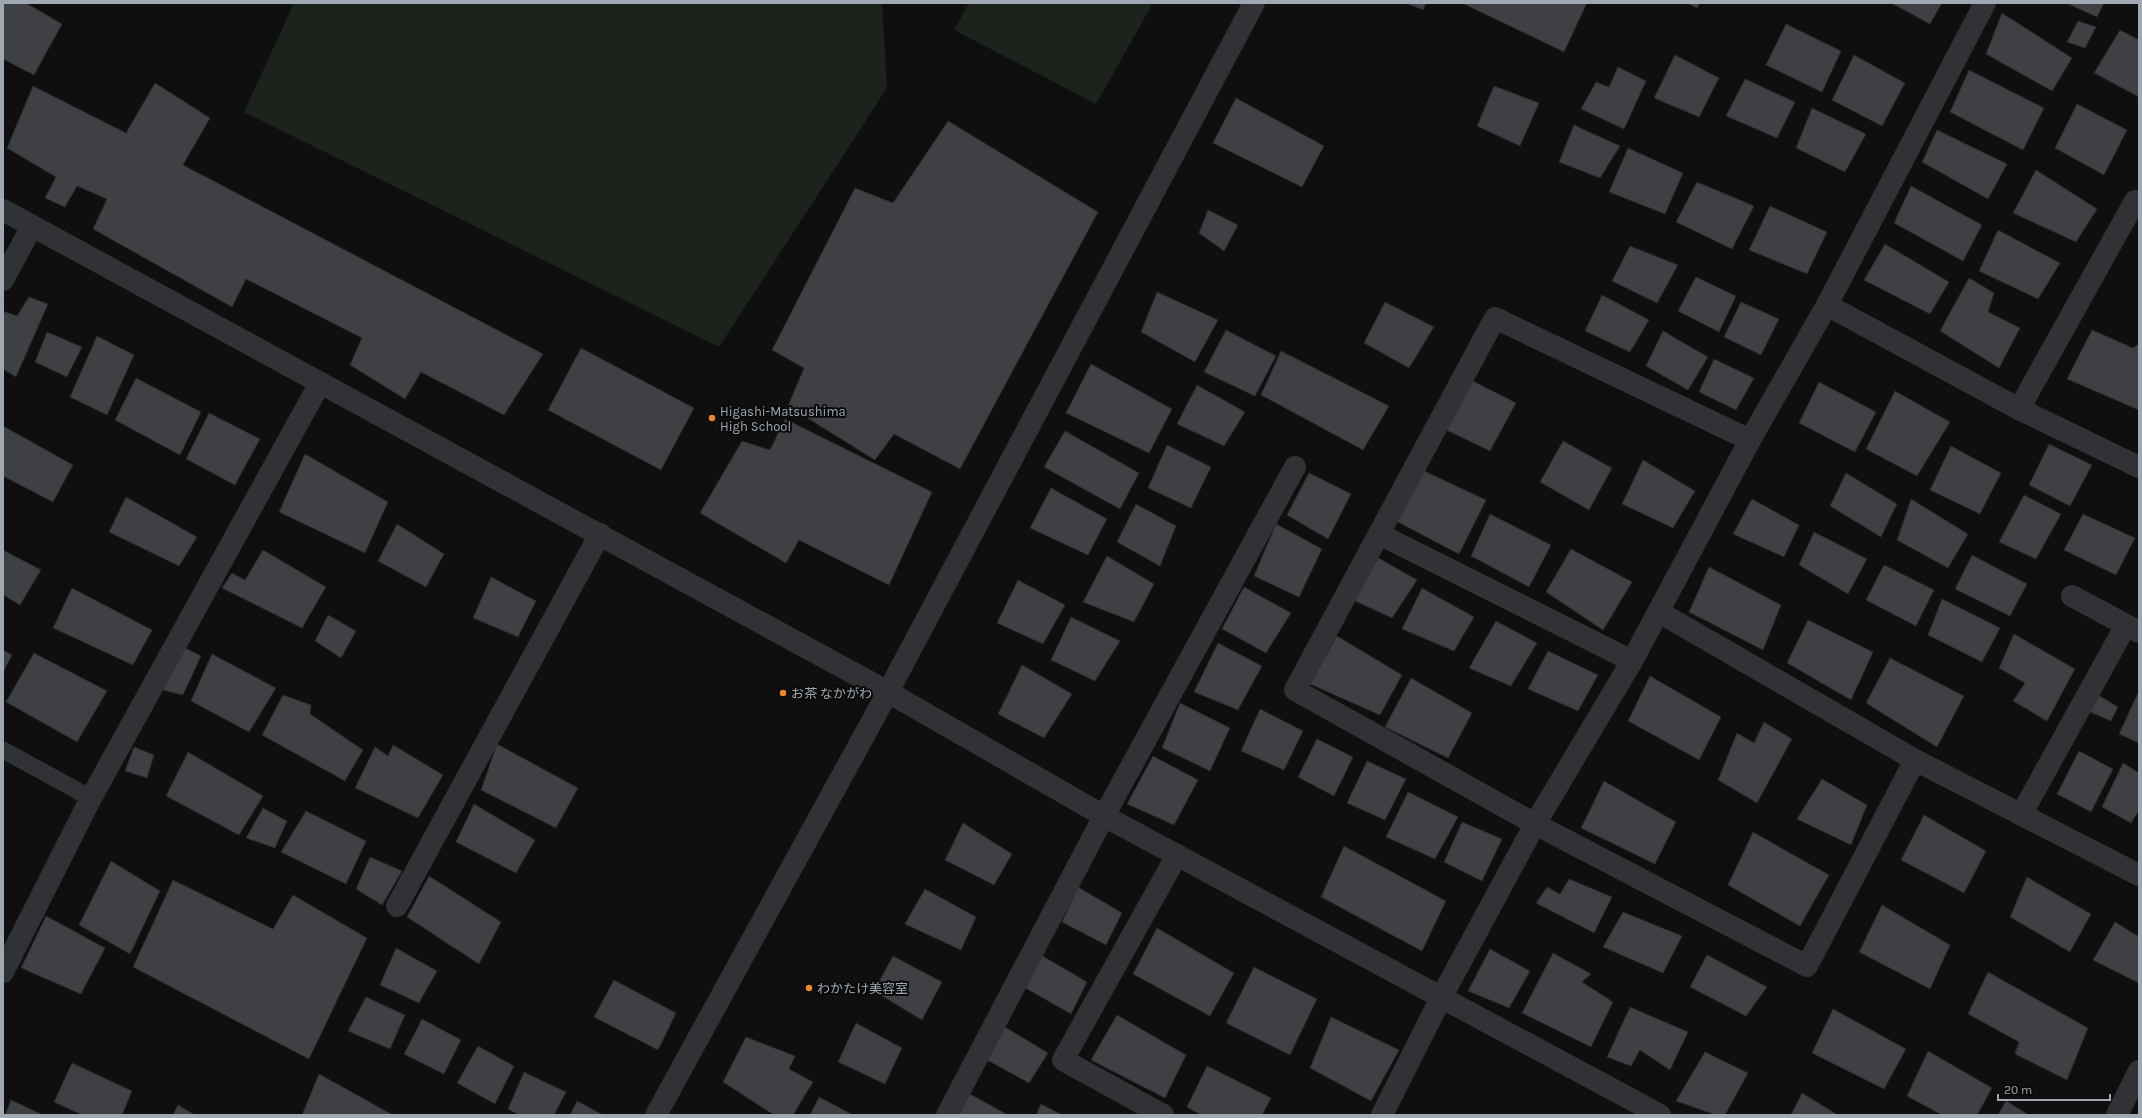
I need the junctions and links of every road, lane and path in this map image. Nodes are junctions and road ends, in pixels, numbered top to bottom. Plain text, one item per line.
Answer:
1 (1254, 3) edge
2 (1986, 3) edge
3 (2135, 201) dead end
4 (3, 210) edge
5 (32, 226) junction
6 (3, 280) edge
7 (1827, 305) junction
8 (320, 383) junction
9 (2019, 409) junction
10 (1750, 440) junction
11 (1295, 467) dead end
12 (2139, 467) edge
13 (600, 534) junction
14 (1379, 534) junction
15 (2072, 596) dead end
16 (1659, 612) junction
17 (2133, 629) edge
18 (1632, 661) junction
19 (888, 692) junction
20 (3, 750) edge
21 (1915, 760) junction
22 (91, 798) junction
23 (2021, 815) junction
24 (1104, 816) junction
25 (1535, 824) junction
26 (1177, 855) junction
27 (2139, 875) edge
28 (397, 906) dead end
29 (3, 972) edge
30 (1442, 996) junction
31 (2139, 1071) edge
32 (2126, 1109) edge
33 (656, 1115) edge
34 (947, 1115) edge
35 (1163, 1115) edge
36 (1382, 1115) edge
37 (1660, 1115) edge

1 - 19 street
2 - 7 street
3 - 9 street
4 - 5 street
5 - 6 street
5 - 8 street
7 - 9 street
7 - 10 street
8 - 13 street
8 - 22 street
9 - 12 street
10 - 14 street
10 - 16 street
11 - 24 street
13 - 19 street
13 - 28 street
14 - 18 street
14 - 25 street
15 - 17 street
16 - 18 street
16 - 21 street
17 - 23 street
18 - 25 street
19 - 24 street
19 - 33 street
20 - 22 lane
21 - 23 street
21 - 25 street
22 - 29 street
23 - 27 street
24 - 26 street
24 - 34 street
25 - 30 street
26 - 30 street
26 - 35 street
30 - 36 street
30 - 37 street
31 - 32 street

